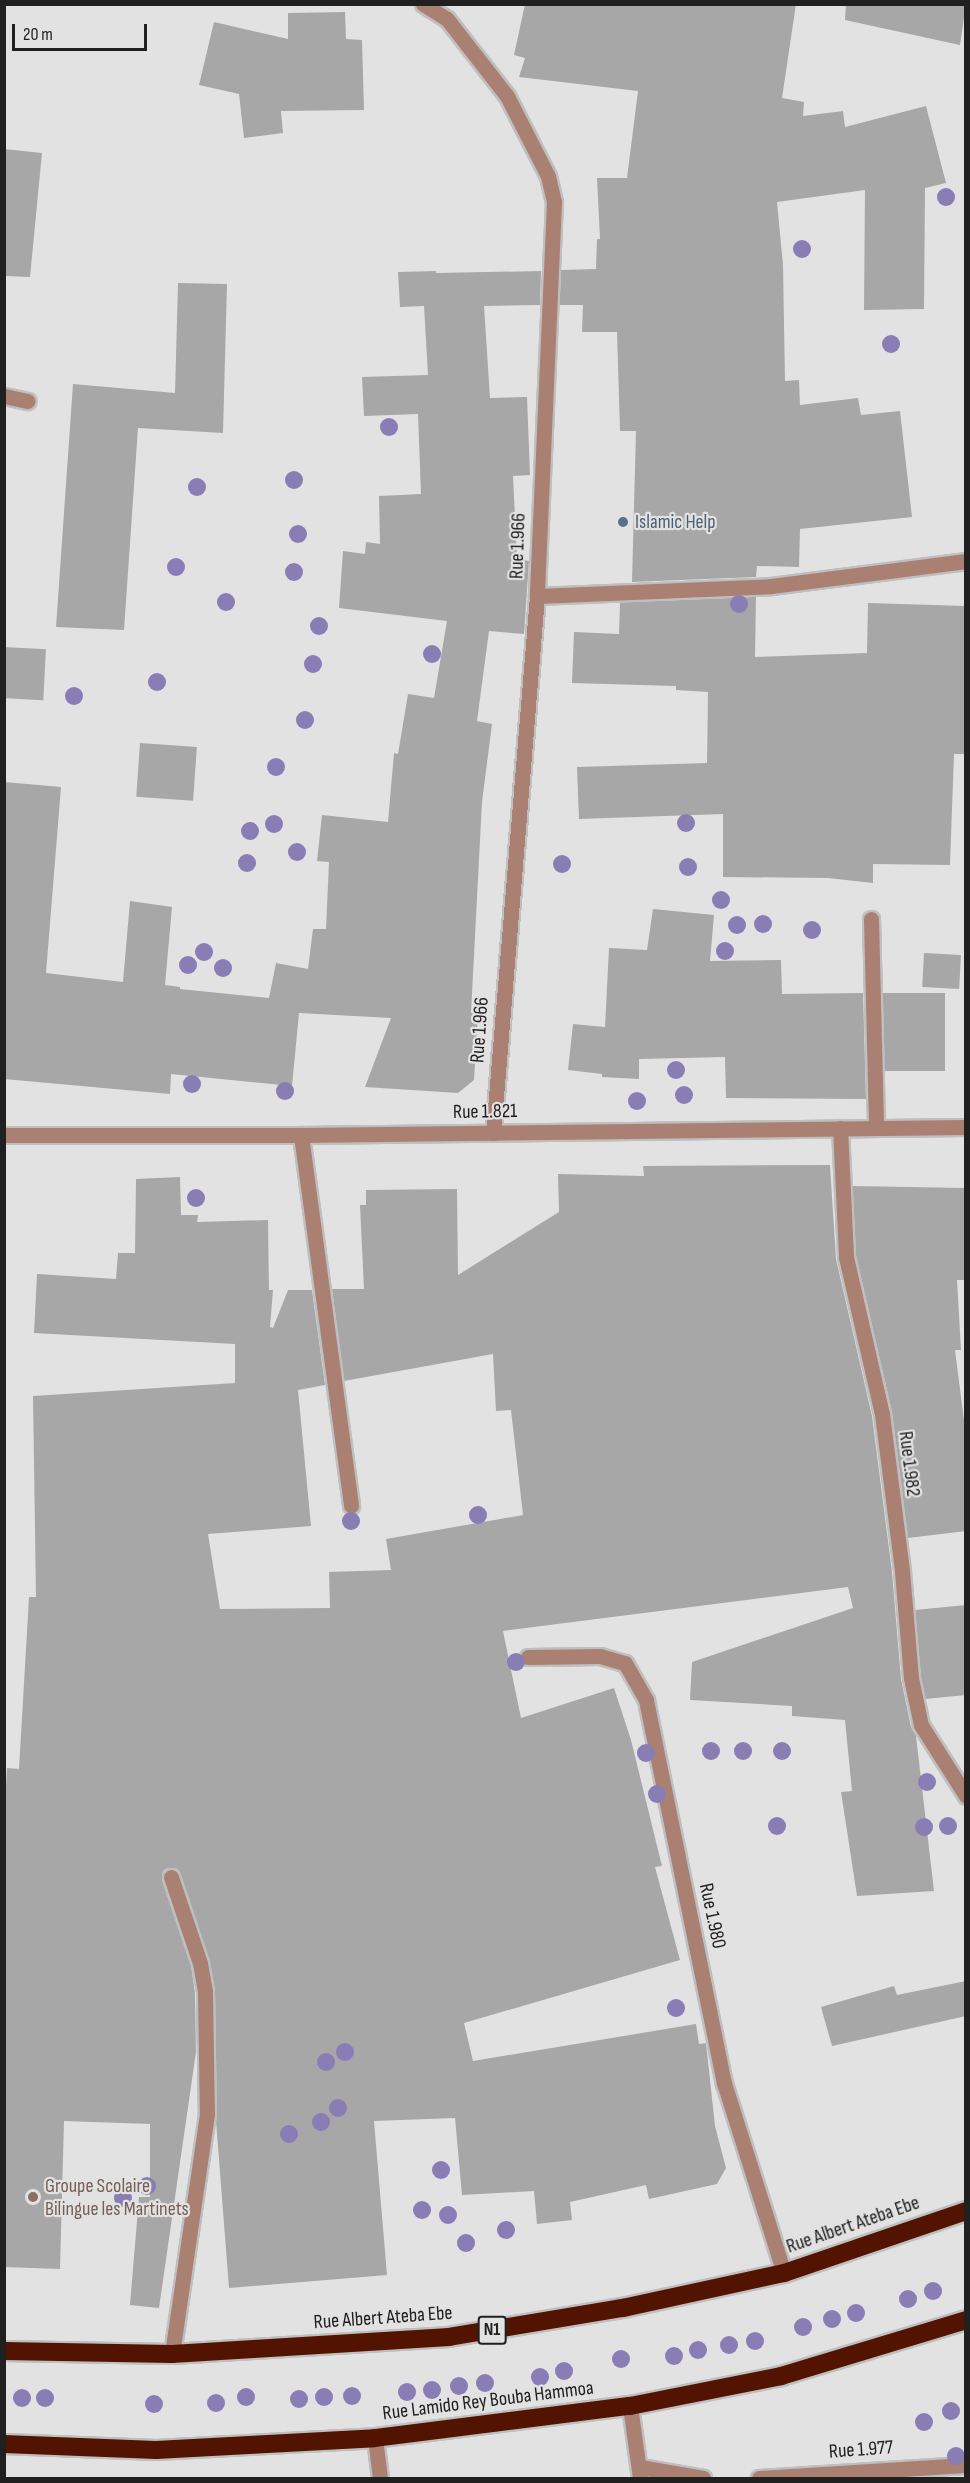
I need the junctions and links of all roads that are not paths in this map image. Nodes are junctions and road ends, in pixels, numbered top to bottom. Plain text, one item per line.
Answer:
1 (423, 4) edge
2 (4, 396) edge
3 (27, 400) dead end
4 (966, 561) edge
5 (537, 596) junction
6 (871, 919) dead end
7 (966, 1127) edge
8 (840, 1128) junction
9 (876, 1128) junction
10 (493, 1133) junction
11 (4, 1135) edge
12 (301, 1135) junction
13 (351, 1506) dead end
14 (528, 1657) dead end
15 (966, 1796) edge
16 (171, 1877) dead end
17 (966, 2211) edge
18 (784, 2273) junction
19 (966, 2320) edge
20 (4, 2351) edge
21 (172, 2354) junction
22 (630, 2406) junction
23 (375, 2438) junction
24 (4, 2444) edge
25 (966, 2465) edge
26 (640, 2473) edge
27 (380, 2478) edge
28 (703, 2478) edge
29 (759, 2478) edge

1 - 5 street, Rue 1.966
2 - 3 street
4 - 5 street
5 - 10 street, Rue 1.966
6 - 9 street
7 - 9 street, Rue 1.821
8 - 9 street, Rue 1.821
8 - 10 street, Rue 1.821
8 - 15 street, Rue 1.982
10 - 12 street, Rue 1.821
11 - 12 street, Rue 1.821
12 - 13 street
14 - 18 street, Rue 1.980
16 - 21 street
17 - 18 highway, Rue Albert Ateba Ebe / N1
18 - 21 highway, Rue Albert Ateba Ebe / N1
19 - 22 highway, Rue Lamido Rey Bouba Hammoa
20 - 21 highway, Rue Albert Ateba Ebe / N1
22 - 23 highway, Rue Lamido Rey Bouba Hammoa
22 - 26 street
23 - 24 highway, Rue Lamido Rey Bouba Hammoa
23 - 27 street
25 - 29 street, Rue 1.977
26 - 28 street

